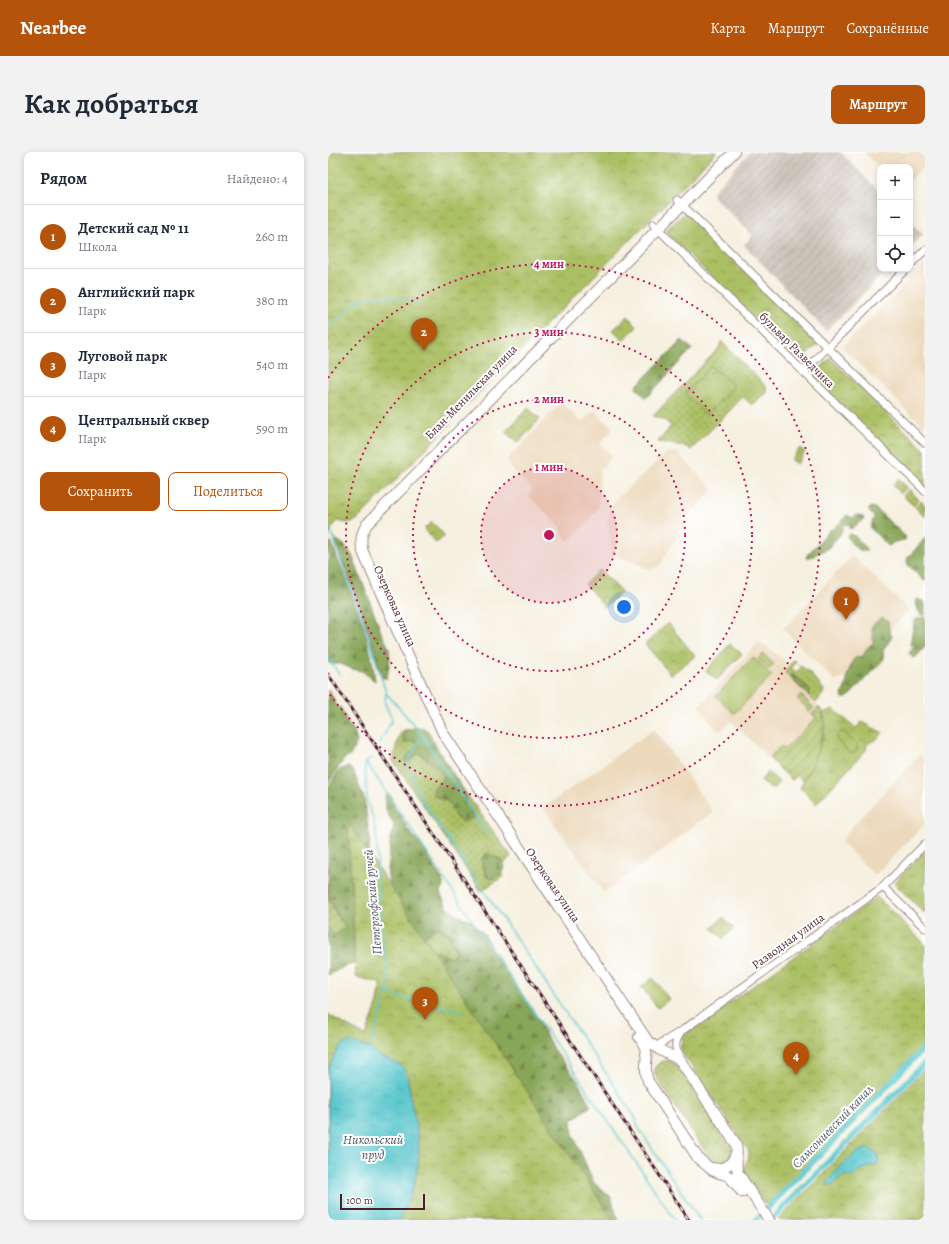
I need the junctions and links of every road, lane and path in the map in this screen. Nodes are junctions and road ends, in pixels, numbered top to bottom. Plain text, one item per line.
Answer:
1 (725, 152) edge
2 (734, 152) edge
3 (680, 202) junction
4 (655, 226) junction
5 (925, 250) edge
6 (913, 262) edge
7 (903, 272) edge
8 (828, 348) junction
9 (803, 372) junction
10 (925, 443) edge
11 (925, 491) edge
12 (358, 538) joint
13 (925, 844) edge
14 (883, 887) junction
15 (925, 928) edge
16 (683, 1030) junction
17 (651, 1050) junction
18 (680, 1060) junction
19 (737, 1150) junction
20 (706, 1166) junction
21 (756, 1207) junction
22 (761, 1220) edge
23 (769, 1220) edge

1 - 3 street
2 - 3 street
3 - 4 street, Блан-Менильская улица
3 - 8 street, бульвар Разведчика
4 - 9 street, бульвар Разведчика
4 - 12 street, Блан-Менильская улица
5 - 6 street
7 - 8 street
8 - 9 street
8 - 10 street, бульвар Разведчика
9 - 11 street, бульвар Разведчика
12 - 17 street, Озерковая улица
13 - 14 street, Разводная улица
14 - 15 street
14 - 16 street, Разводная улица
16 - 17 street, Разводная улица
16 - 18 street
17 - 18 street
17 - 20 street
18 - 19 street
19 - 20 street
19 - 21 street
20 - 21 street
21 - 22 street
21 - 23 street

